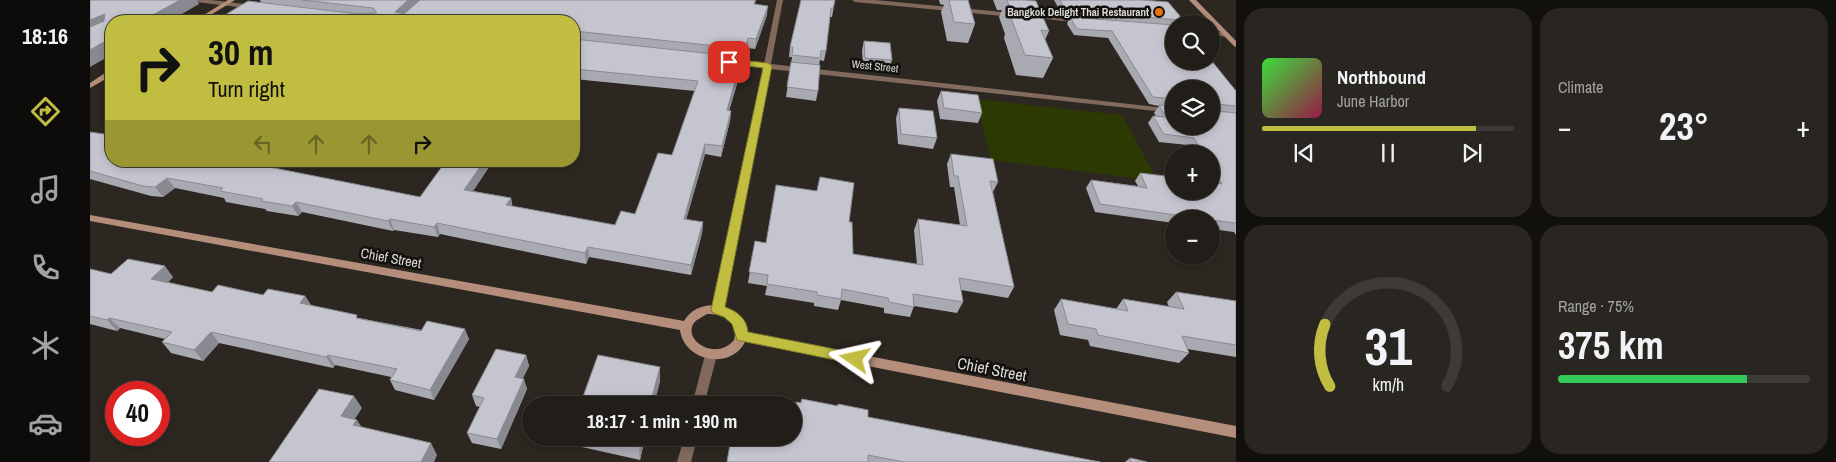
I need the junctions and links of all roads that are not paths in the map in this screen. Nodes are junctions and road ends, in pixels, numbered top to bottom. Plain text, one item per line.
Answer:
1 (196, 0) edge
2 (780, 0) edge
3 (855, 0) edge
4 (1192, 0) edge
5 (229, 2) edge
6 (259, 7) edge
7 (207, 15) edge
8 (1087, 22) edge
9 (1220, 34) edge
10 (1227, 35) junction
11 (1236, 45) edge
12 (719, 60) edge
13 (768, 66) junction
14 (105, 77) edge
15 (90, 86) edge
16 (1165, 110) edge
17 (90, 218) edge
18 (718, 310) junction
19 (686, 326) junction
20 (742, 337) junction
21 (711, 355) junction
22 (700, 396) edge
23 (1236, 432) edge
24 (688, 446) edge
25 (684, 462) edge

1 - 5 street
2 - 13 street
3 - 8 street
4 - 10 street
5 - 6 street
5 - 7 street
9 - 10 street
10 - 11 street
12 - 13 street, West Street
13 - 16 street, West Street
13 - 18 street
14 - 15 street
17 - 19 street, Chief Street
18 - 19 street
18 - 20 street
19 - 21 street
20 - 21 street
20 - 23 street, Chief Street
21 - 22 street
24 - 25 street

